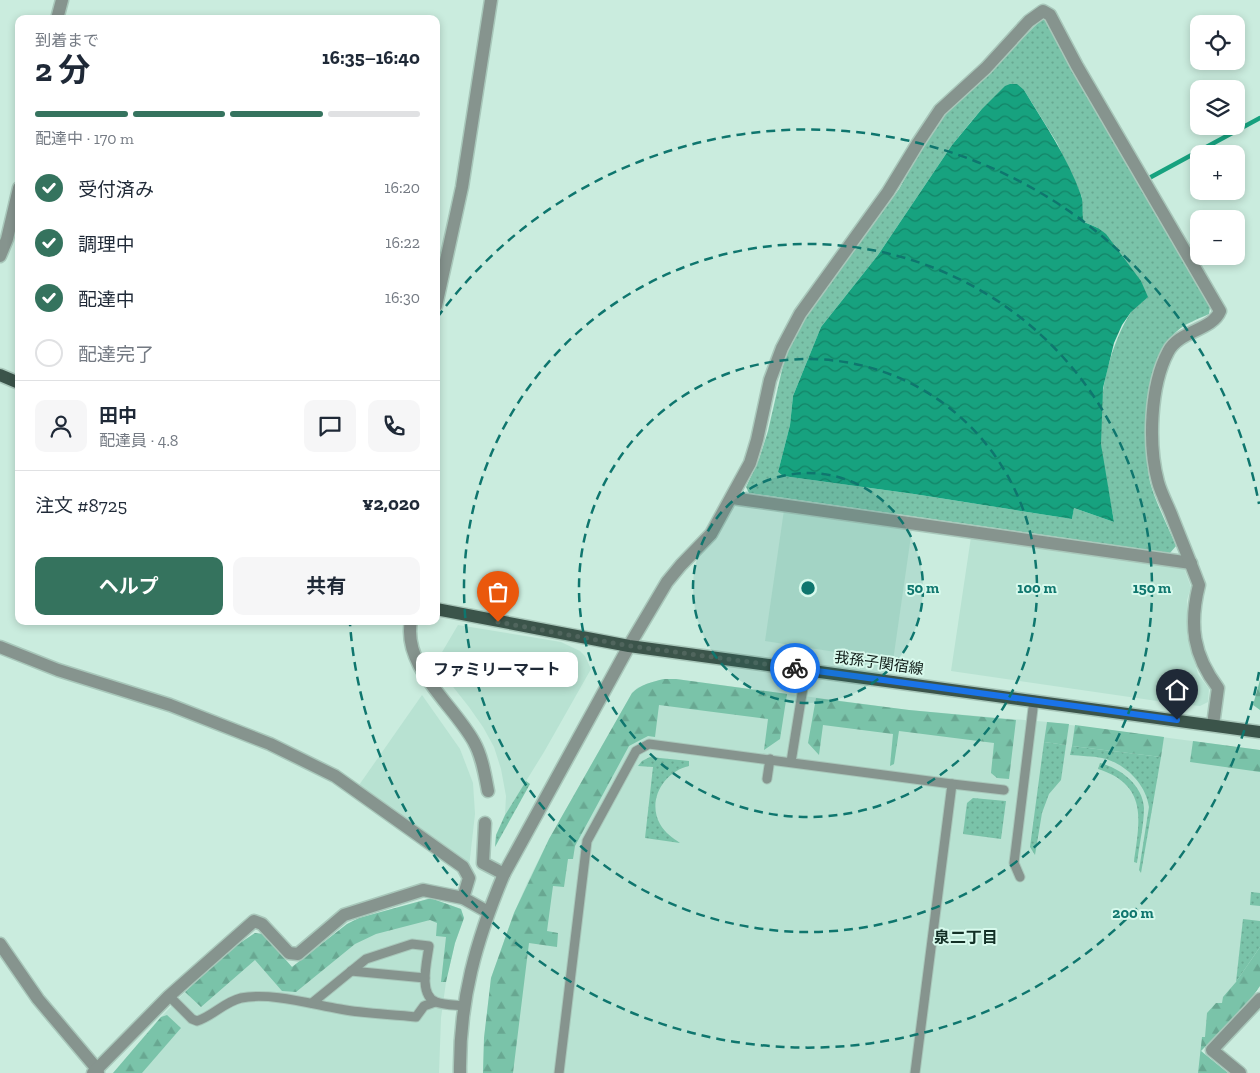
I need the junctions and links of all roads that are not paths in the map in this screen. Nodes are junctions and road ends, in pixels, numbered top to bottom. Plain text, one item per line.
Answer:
1 (62, 0) edge
2 (491, 0) edge
3 (58, 15) edge
4 (15, 205) edge
5 (0, 256) edge
6 (440, 288) edge
7 (0, 375) edge
8 (15, 381) edge
9 (732, 498) junction
10 (1191, 563) junction
11 (440, 610) edge
12 (411, 625) edge
13 (630, 646) junction
14 (0, 647) edge
15 (806, 669) junction
16 (1034, 700) junction
17 (1212, 724) junction
18 (1260, 732) edge
19 (770, 759) junction
20 (791, 762) junction
21 (767, 779) dead end
22 (952, 784) junction
23 (1004, 790) dead end
24 (488, 791) dead end
25 (485, 823) dead end
26 (504, 874) junction
27 (1020, 877) dead end
28 (463, 898) junction
29 (488, 912) junction
30 (0, 944) edge
31 (351, 971) junction
32 (425, 978) junction
33 (331, 987) junction
34 (169, 996) junction
35 (1260, 999) edge
36 (435, 1002) junction
37 (312, 1003) junction
38 (464, 1006) junction
39 (336, 1008) junction
40 (96, 1072) edge
41 (460, 1073) edge
42 (559, 1073) edge
43 (915, 1073) edge
44 (1240, 1073) edge

1 - 3 street
2 - 6 street
4 - 5 street
7 - 8 main road
9 - 10 street
9 - 10 street
9 - 13 street
10 - 17 street
11 - 13 main road, 我孫子関宿線
12 - 24 street
13 - 15 main road, 我孫子関宿線
13 - 26 street
14 - 28 street
15 - 16 main road, 我孫子関宿線
15 - 20 lane
16 - 17 main road, 我孫子関宿線
16 - 27 lane
17 - 18 main road, 我孫子関宿線
19 - 20 lane
19 - 21 lane
19 - 42 lane
20 - 22 lane
22 - 23 lane
22 - 43 lane
25 - 26 street
26 - 29 street
28 - 29 street
28 - 34 street
29 - 38 street
30 - 40 street
31 - 32 lane
31 - 32 lane
31 - 33 lane
32 - 36 lane
33 - 37 lane
33 - 39 lane
34 - 37 lane
34 - 40 street
35 - 44 street
36 - 38 lane
36 - 39 lane
37 - 39 lane
38 - 41 street

